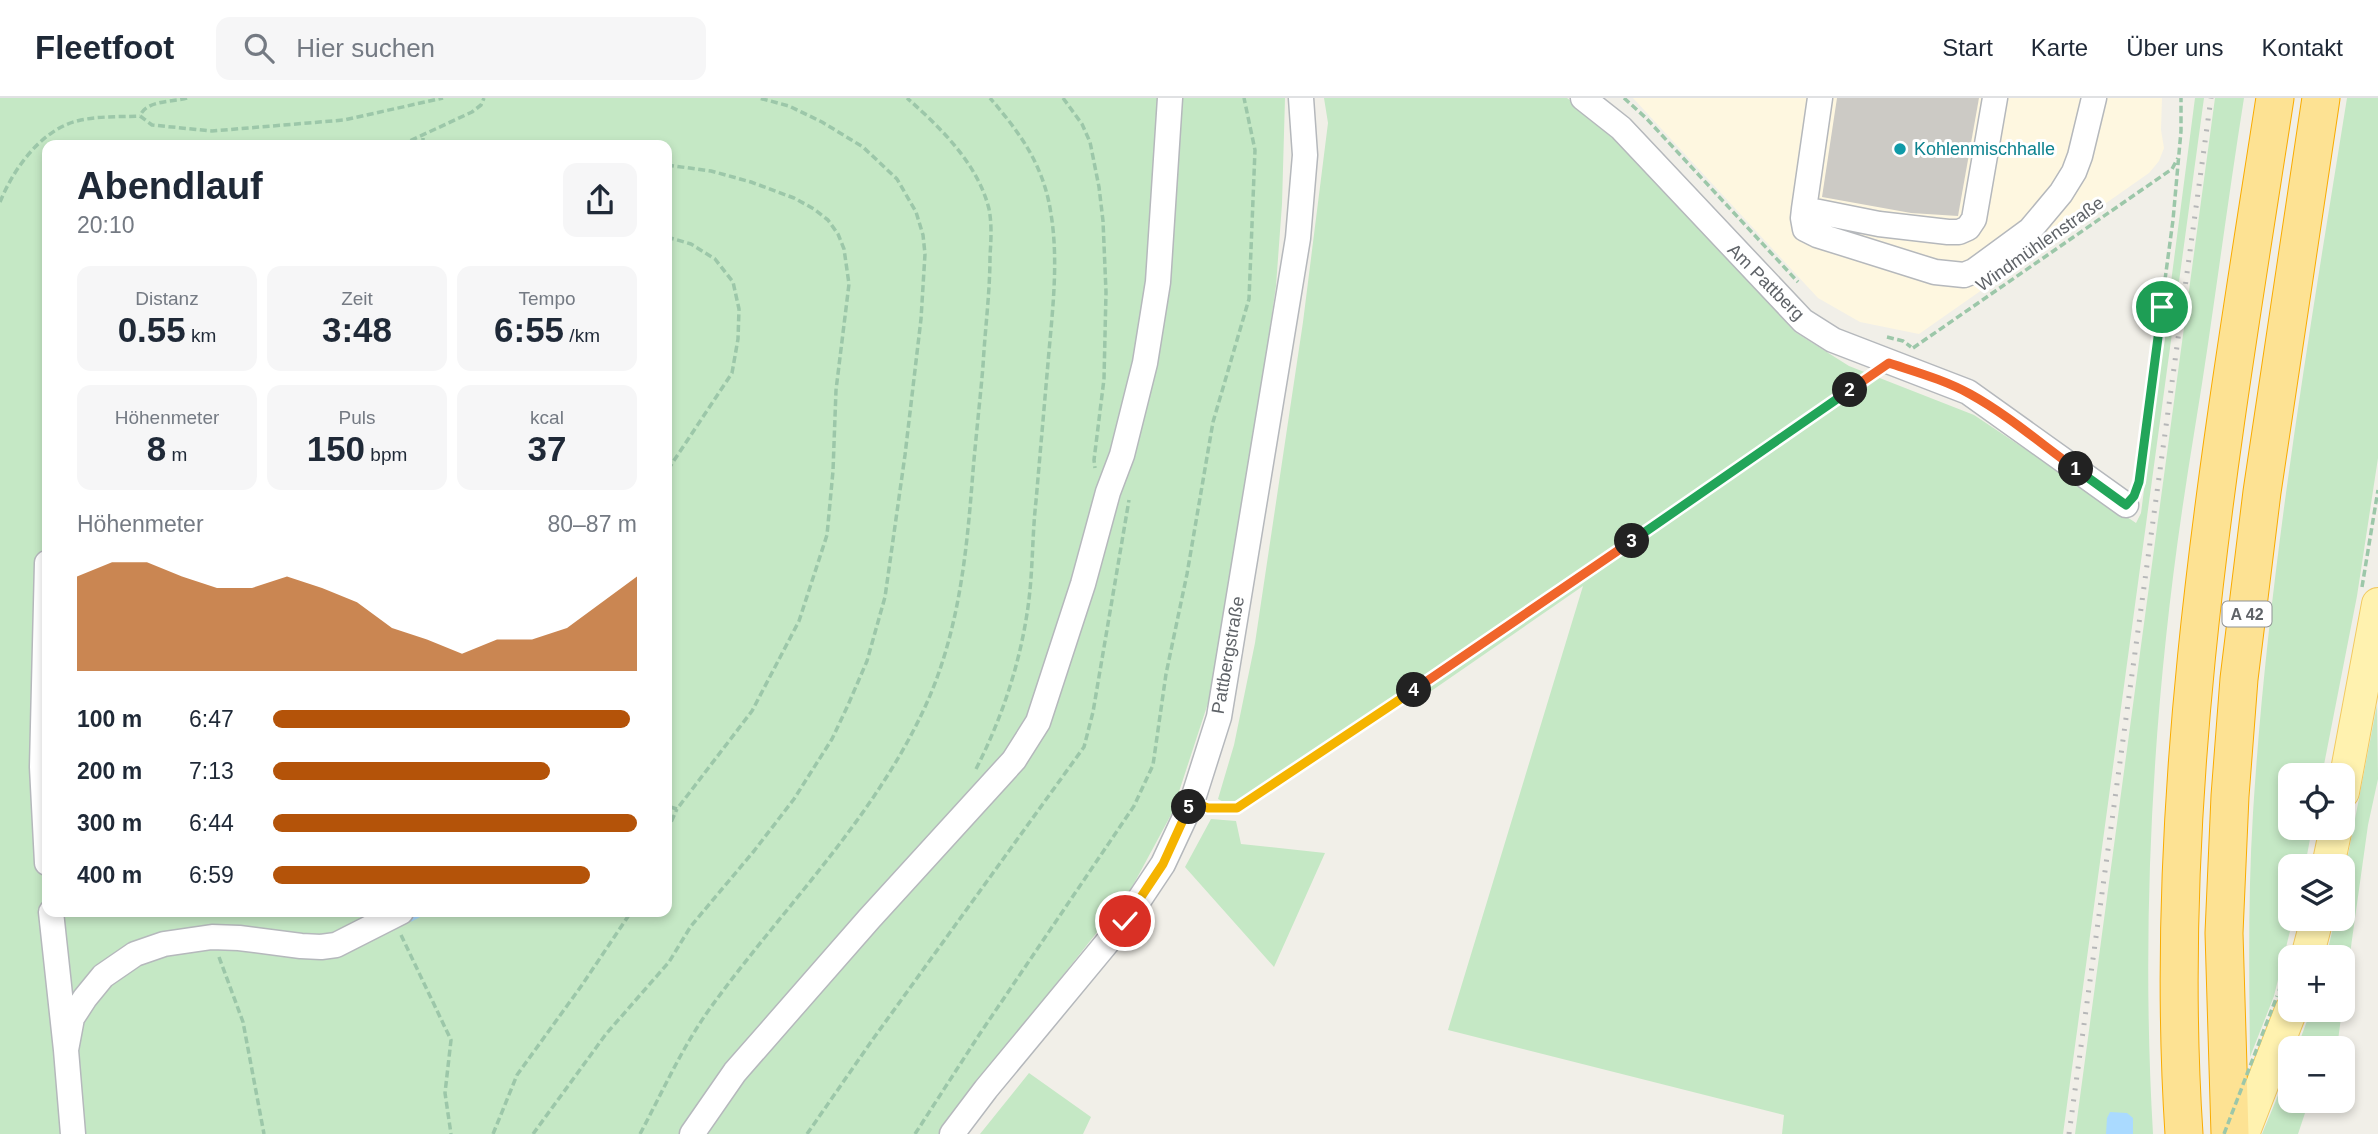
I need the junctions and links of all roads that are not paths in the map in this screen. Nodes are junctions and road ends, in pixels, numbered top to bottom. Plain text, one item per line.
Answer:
1 (1170, 98) edge
2 (1301, 98) edge
3 (1583, 98) edge
4 (1820, 98) edge
5 (1995, 98) edge
6 (2094, 98) edge
7 (2275, 98) edge
8 (2321, 98) edge
9 (1804, 209) junction
10 (2126, 505) road end
11 (2378, 604) edge
12 (2348, 763) edge
13 (52, 917) edge
14 (390, 917) edge
15 (2278, 1022) edge
16 (66, 1050) junction
17 (73, 1134) edge
18 (692, 1134) edge
19 (952, 1134) edge
20 (2184, 1134) edge
21 (2230, 1134) edge
22 (2243, 1134) edge

1 - 18 street
2 - 19 street, Pattbergstraße
3 - 10 street, Am Pattberg
4 - 9 street
5 - 9 street
6 - 9 street
7 - 20 highway, A 42
8 - 21 highway, A 42
11 - 12 main road
13 - 16 street
14 - 16 street
15 - 22 main road
16 - 17 street

